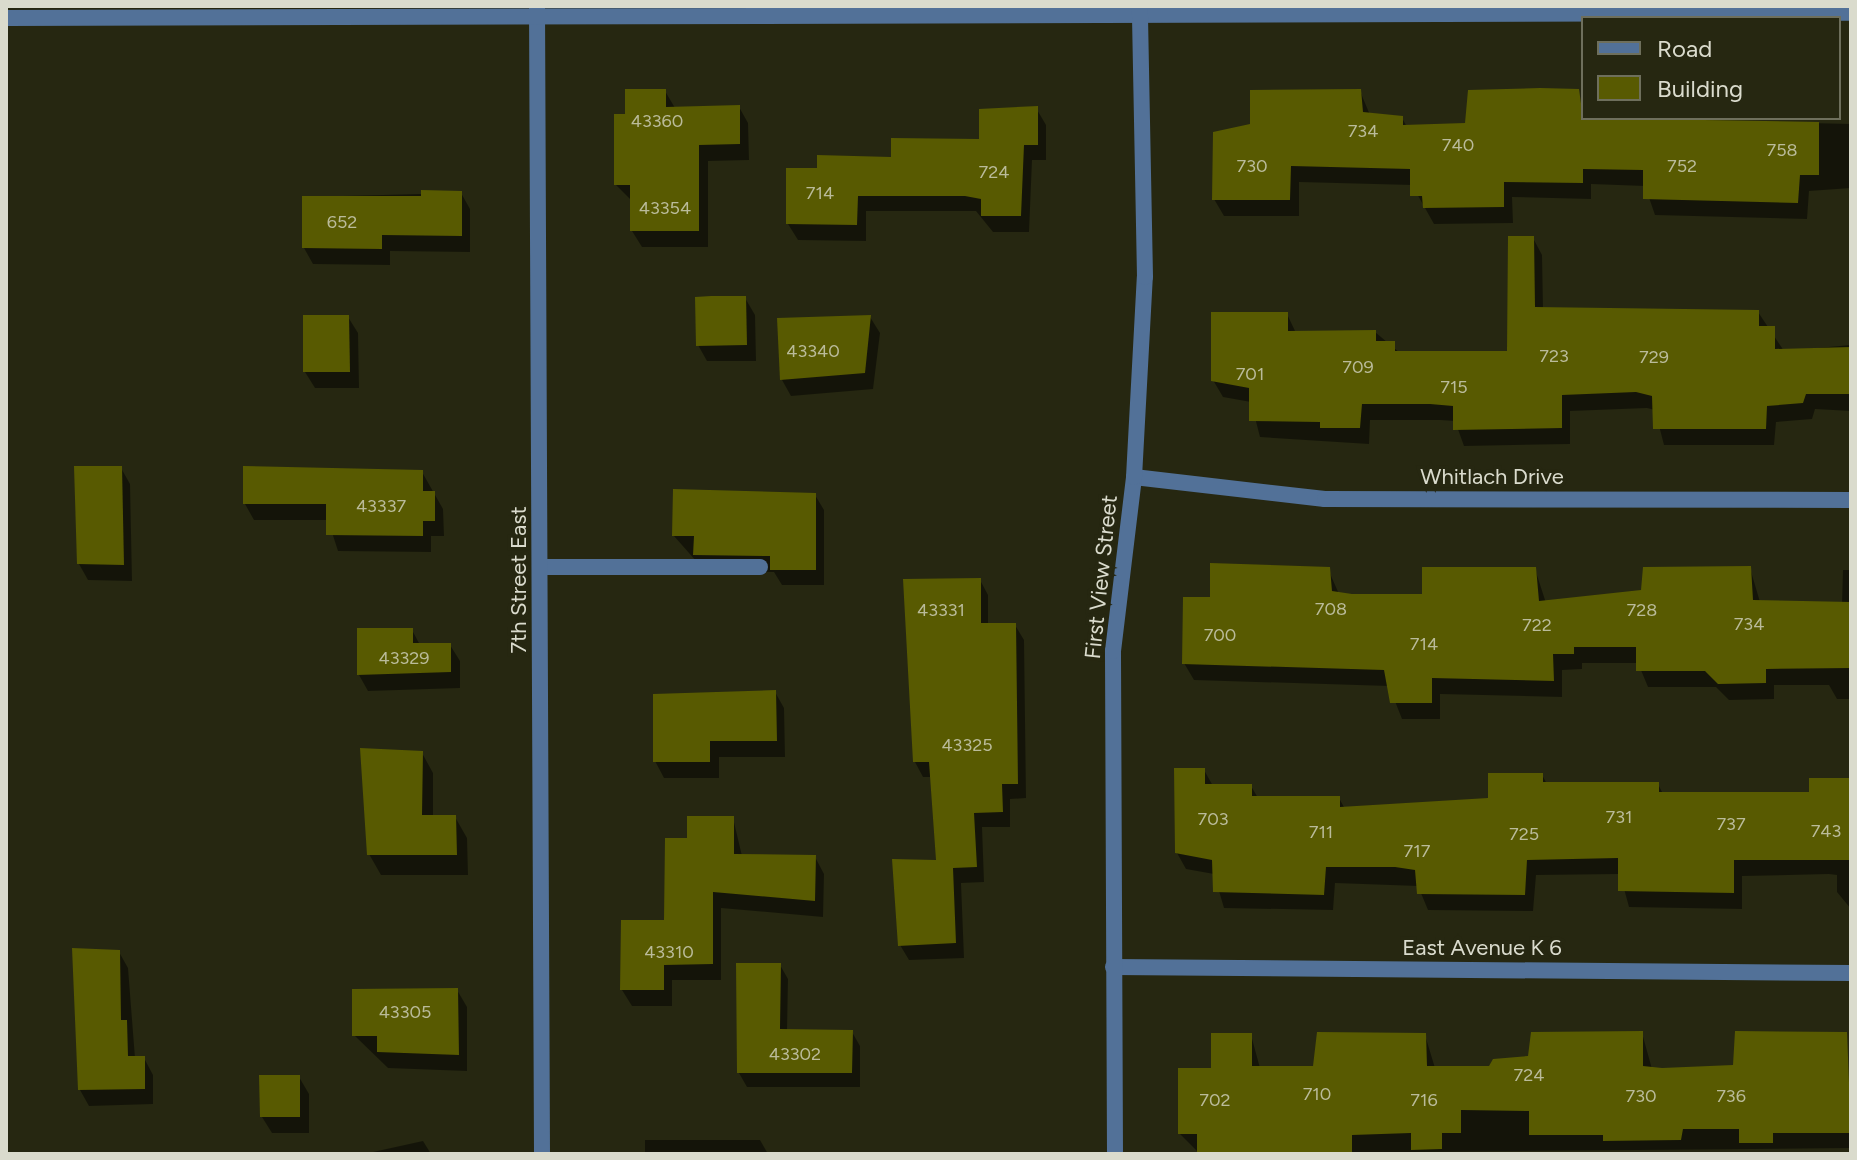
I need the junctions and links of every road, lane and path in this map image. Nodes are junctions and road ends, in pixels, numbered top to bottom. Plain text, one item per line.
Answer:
1 (1140, 8) edge
2 (1849, 11) edge
3 (537, 12) edge
4 (6, 18) edge
5 (1134, 477) junction
6 (1851, 500) edge
7 (541, 567) junction
8 (760, 567) dead end
9 (1113, 967) junction
10 (1851, 973) edge
11 (542, 1154) edge
12 (1115, 1154) edge

1 - 2 street
1 - 3 street
1 - 5 street, First View Street
3 - 4 street
3 - 7 street, 7th Street East
5 - 6 street, Whitlach Drive
5 - 9 street, First View Street
7 - 8 street
7 - 11 street, 7th Street East
9 - 10 street, East Avenue K 6
9 - 12 street, First View Street

